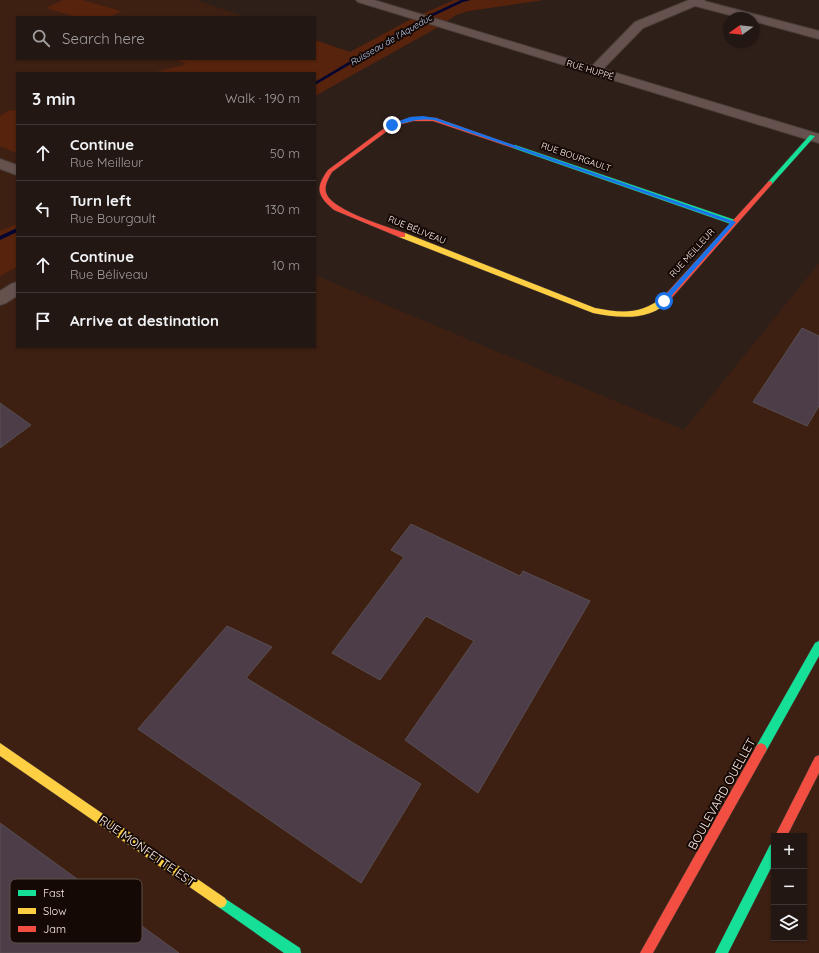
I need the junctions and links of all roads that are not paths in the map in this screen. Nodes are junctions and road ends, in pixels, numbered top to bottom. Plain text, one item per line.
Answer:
1 (362, 0) edge
2 (697, 1) edge
3 (819, 35) edge
4 (594, 71) junction
5 (412, 118) joint
6 (815, 138) edge
7 (0, 163) edge
8 (16, 171) edge
9 (734, 222) junction
10 (16, 289) edge
11 (0, 299) edge
12 (627, 316) joint
13 (819, 646) edge
14 (0, 749) edge
15 (819, 761) edge
16 (782, 833) edge
17 (771, 855) edge
18 (295, 953) edge
19 (646, 953) edge
20 (720, 953) edge

1 - 4 street, RUE HUPPÉ
2 - 3 street
2 - 4 street
4 - 6 street, RUE HUPPÉ
5 - 9 street, RUE BOURGAULT
5 - 12 street, RUE BÉLIVEAU
6 - 9 street, RUE MEILLEUR
7 - 8 street
9 - 12 street, RUE MEILLEUR
10 - 11 street
13 - 19 street, BOULEVARD OUELLET
14 - 18 street, RUE MONFETTE EST
15 - 16 street
17 - 20 street

